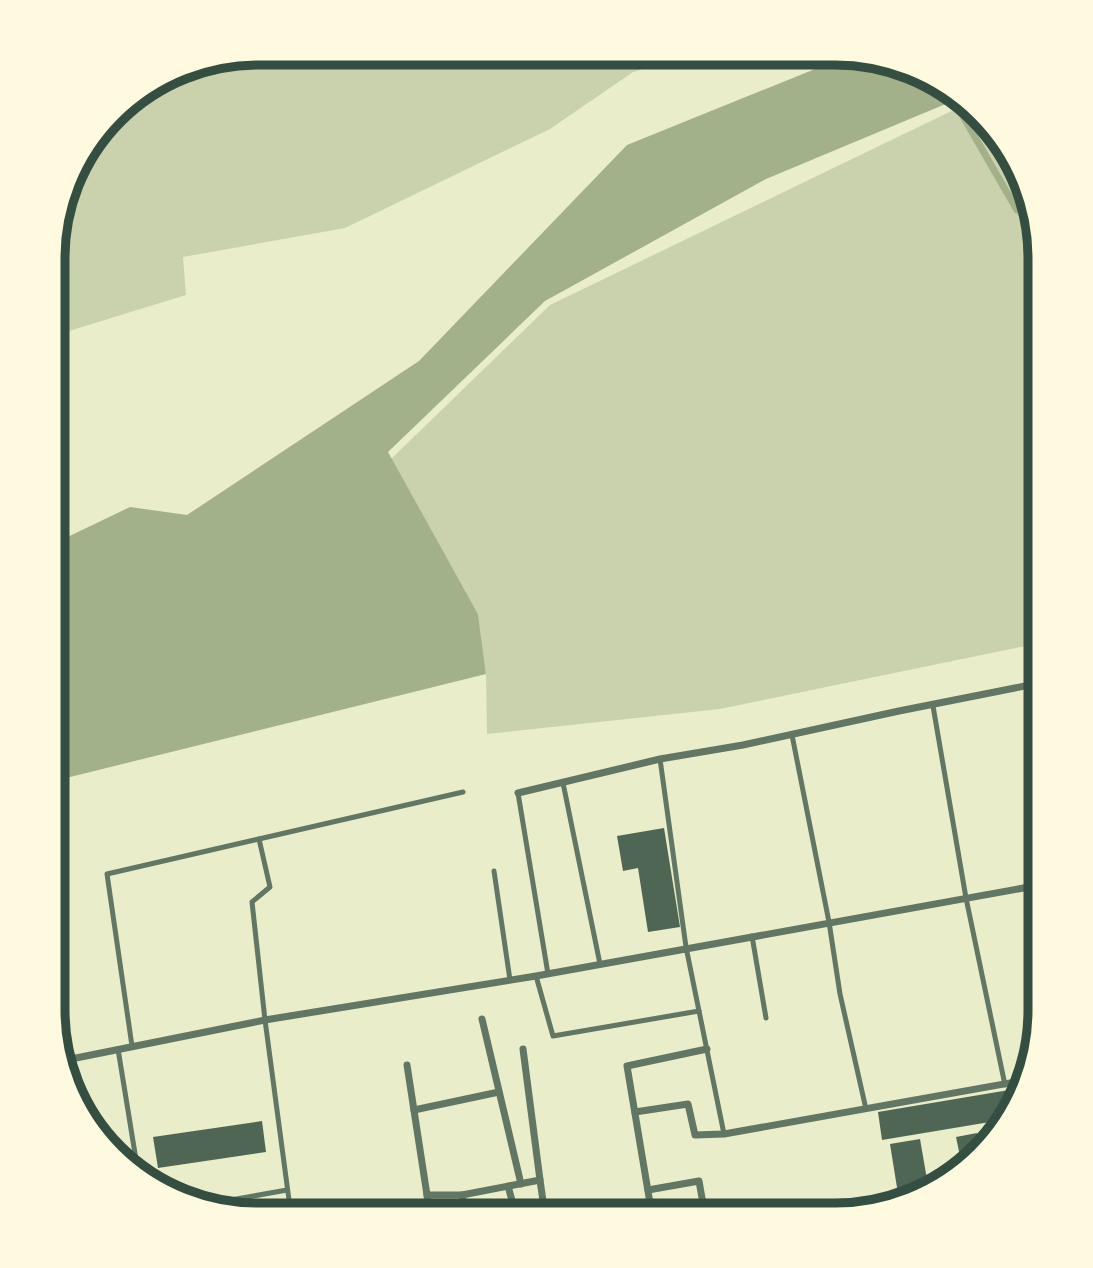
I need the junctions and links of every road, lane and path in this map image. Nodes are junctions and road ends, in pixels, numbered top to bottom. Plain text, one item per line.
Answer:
1 (1028, 686) edge
2 (933, 706) junction
3 (792, 735) junction
4 (660, 759) junction
5 (563, 783) junction
6 (463, 792) dead end
7 (518, 793) joint
8 (259, 839) junction
9 (494, 872) dead end
10 (1028, 887) edge
11 (966, 898) junction
12 (829, 922) junction
13 (752, 936) junction
14 (686, 947) junction
15 (600, 964) junction
16 (548, 974) junction
17 (536, 976) junction
18 (510, 980) junction
19 (699, 1011) junction
20 (766, 1018) dead end
21 (482, 1019) dead end
22 (265, 1020) junction
23 (132, 1046) junction
24 (118, 1049) junction
25 (523, 1049) dead end
26 (707, 1049) junction
27 (71, 1059) edge
28 (407, 1065) dead end
29 (1013, 1083) edge
30 (1005, 1085) junction
31 (499, 1092) junction
32 (866, 1109) junction
33 (414, 1110) junction
34 (635, 1112) junction
35 (724, 1134) junction
36 (136, 1160) edge
37 (540, 1180) junction
38 (522, 1184) junction
39 (508, 1186) junction
40 (288, 1190) junction
41 (648, 1191) junction
42 (426, 1195) junction
43 (462, 1195) junction
44 (226, 1201) edge
45 (290, 1203) edge
46 (427, 1203) edge
47 (464, 1203) edge
48 (513, 1203) edge
49 (543, 1203) edge
50 (650, 1203) edge
51 (703, 1203) edge

1 - 2 street
2 - 3 street
2 - 11 lane
3 - 4 street
3 - 12 lane
4 - 5 street
4 - 14 lane
5 - 7 street
5 - 15 lane
6 - 8 lane
7 - 16 lane
8 - 22 lane
8 - 23 lane
9 - 18 lane
10 - 11 street
11 - 12 street
11 - 30 lane
12 - 13 street
12 - 32 lane
13 - 14 street
13 - 20 lane
14 - 15 street
14 - 19 lane
15 - 16 street
16 - 17 street
17 - 18 street
17 - 19 lane
18 - 22 street
19 - 26 lane
21 - 31 street
22 - 23 street
22 - 40 lane
23 - 24 street
24 - 27 street
24 - 36 lane
25 - 37 street
26 - 34 street
26 - 35 lane
28 - 33 street
29 - 30 street
30 - 32 street
31 - 33 street
31 - 38 street
32 - 35 street
33 - 42 street
34 - 35 street
34 - 41 street
37 - 38 street
37 - 49 street
38 - 39 street
39 - 43 street
39 - 48 street
40 - 44 lane
40 - 45 lane
41 - 50 street
41 - 51 street
42 - 43 street
42 - 46 street
43 - 47 street

